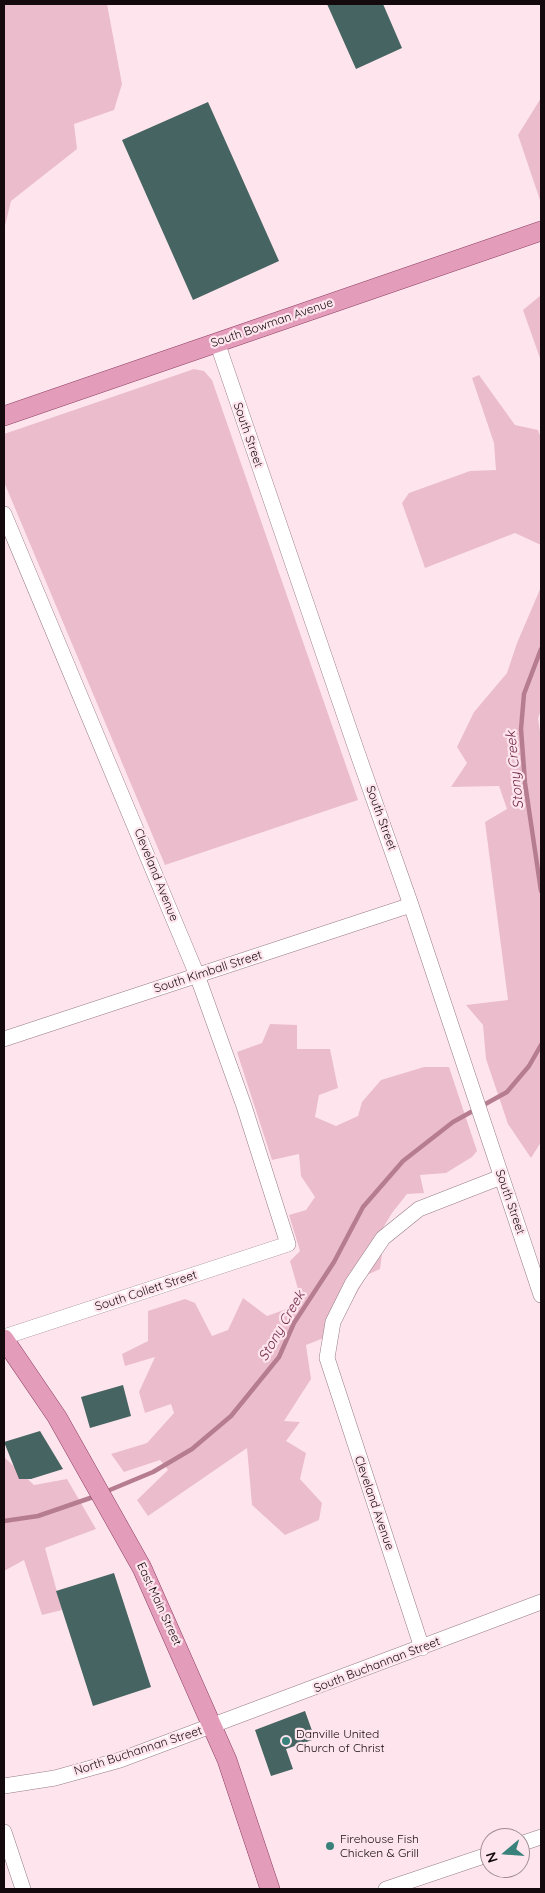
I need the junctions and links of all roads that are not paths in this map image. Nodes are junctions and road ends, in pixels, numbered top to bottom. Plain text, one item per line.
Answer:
1 (541, 231) edge
2 (217, 342) junction
3 (4, 416) edge
4 (4, 514) edge
5 (412, 905) junction
6 (197, 975) junction
7 (4, 1039) edge
8 (501, 1177) junction
9 (288, 1244) joint
10 (541, 1295) edge
11 (4, 1338) edge
12 (541, 1602) edge
13 (422, 1648) junction
14 (212, 1726) junction
15 (4, 1786) edge
16 (4, 1832) edge
17 (480, 1857) edge
18 (24, 1889) edge
19 (270, 1889) edge
20 (386, 1889) edge

1 - 2 main road, South Bowman Avenue
2 - 3 main road, South Bowman Avenue
2 - 5 street, South Street
4 - 6 street, Cleveland Avenue
5 - 6 street, South Kimball Street
5 - 8 street, South Street
6 - 7 street, South Kimball Street
6 - 9 street, Cleveland Avenue
8 - 10 street, South Street
8 - 13 street, Cleveland Avenue
9 - 11 street, South Collett Street
11 - 14 main road, East Main Street
12 - 13 street, South Buchannan Street
13 - 14 street, South Buchannan Street
14 - 15 street, North Buchannan Street
14 - 19 main road, East Main Street
16 - 18 street
17 - 20 street

